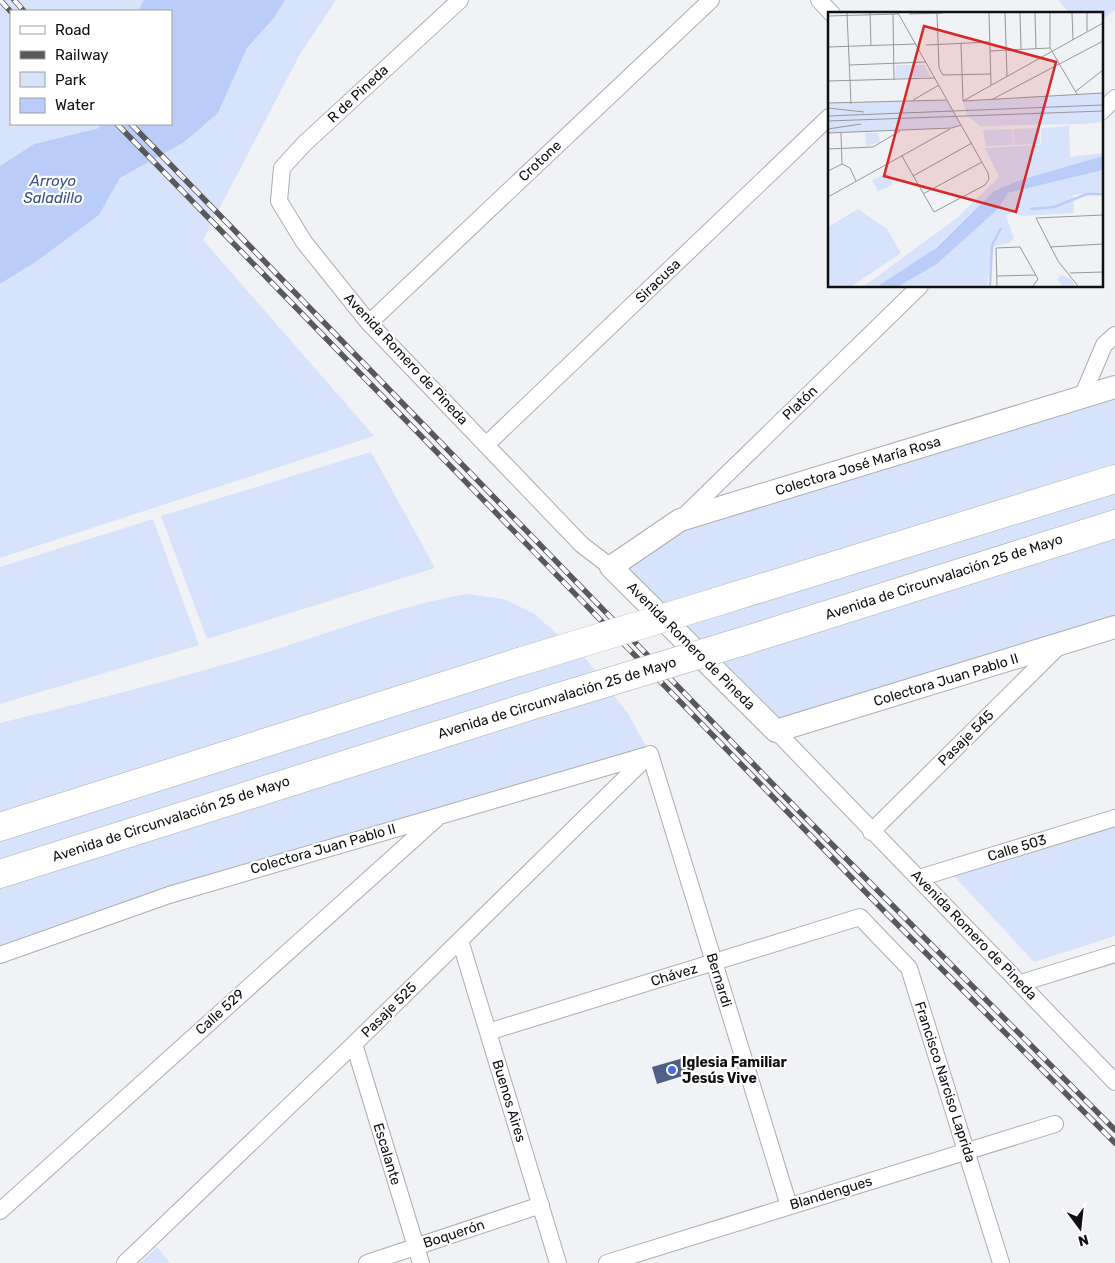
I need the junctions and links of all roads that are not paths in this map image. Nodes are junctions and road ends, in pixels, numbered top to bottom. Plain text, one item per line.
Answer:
1 (460, 0) edge
2 (711, 0) edge
3 (819, 0) edge
4 (830, 12) edge
5 (1115, 98) edge
6 (1102, 111) edge
7 (828, 118) edge
8 (279, 202) joint
9 (918, 288) edge
10 (369, 323) junction
11 (1115, 336) edge
12 (1115, 387) edge
13 (1082, 397) junction
14 (487, 444) junction
15 (1115, 479) edge
16 (680, 520) junction
17 (1115, 524) edge
18 (1115, 528) edge
19 (1053, 542) junction
20 (611, 567) junction
21 (1115, 627) edge
22 (1060, 645) junction
23 (776, 731) junction
24 (650, 754) junction
25 (441, 814) junction
26 (1115, 818) edge
27 (0, 827) edge
28 (871, 832) junction
29 (0, 874) edge
30 (919, 878) junction
31 (860, 918) joint
32 (460, 940) junction
33 (1115, 954) edge
34 (0, 955) edge
35 (714, 962) junction
36 (1021, 983) junction
37 (488, 1032) junction
38 (354, 1044) junction
39 (1115, 1082) edge
40 (1055, 1124) dead end
41 (967, 1151) junction
42 (541, 1206) junction
43 (789, 1206) junction
44 (0, 1211) edge
45 (416, 1247) junction
46 (125, 1263) edge
47 (367, 1263) edge
48 (421, 1263) edge
49 (558, 1263) edge
50 (607, 1263) edge
51 (1001, 1263) edge

1 - 8 street, R de Pineda
2 - 10 street, Crotone
3 - 4 street
5 - 6 street
7 - 14 street, Siracusa
8 - 10 street, Avenida Romero de Pineda
9 - 16 street, Platón
10 - 14 street, Avenida Romero de Pineda
11 - 13 street
12 - 13 main road, Colectora José María Rosa
13 - 16 main road, Colectora José María Rosa
14 - 20 street, Avenida Romero de Pineda
15 - 27 highway, bridge
16 - 20 main road, Colectora José María Rosa
17 - 19 highway, Avenida de Circunvalación 25 de Mayo
18 - 19 highway
19 - 29 highway, Avenida de Circunvalación 25 de Mayo, bridge
20 - 23 main road, Avenida Romero de Pineda
21 - 22 main road, Colectora Juan Pablo II
22 - 23 main road, Colectora Juan Pablo II
22 - 28 street, Pasaje 545
23 - 28 street, Avenida Romero de Pineda
24 - 25 street, Colectora Juan Pablo II
24 - 32 street, Pasaje 525
24 - 35 street, Bernardi
25 - 34 street, Colectora Juan Pablo II
25 - 44 street, Calle 529
26 - 30 street, Calle 503
28 - 30 street, Avenida Romero de Pineda
30 - 36 street, Avenida Romero de Pineda
31 - 35 street, Chávez
31 - 41 street, Francisco Narciso Laprida
32 - 37 street, Buenos Aires
32 - 38 street, Pasaje 525
33 - 36 street
35 - 37 street, Chávez
35 - 43 street, Bernardi
36 - 39 street, Avenida Romero de Pineda
37 - 42 street, Buenos Aires
38 - 45 street, Escalante
38 - 46 street, Pasaje 525
40 - 41 street, Blandengues
41 - 43 street, Blandengues
41 - 51 street, Francisco Narciso Laprida
42 - 45 street, Boquerón
42 - 49 street, Buenos Aires
43 - 50 street, Blandengues
45 - 47 street, Boquerón
45 - 48 street, Escalante

